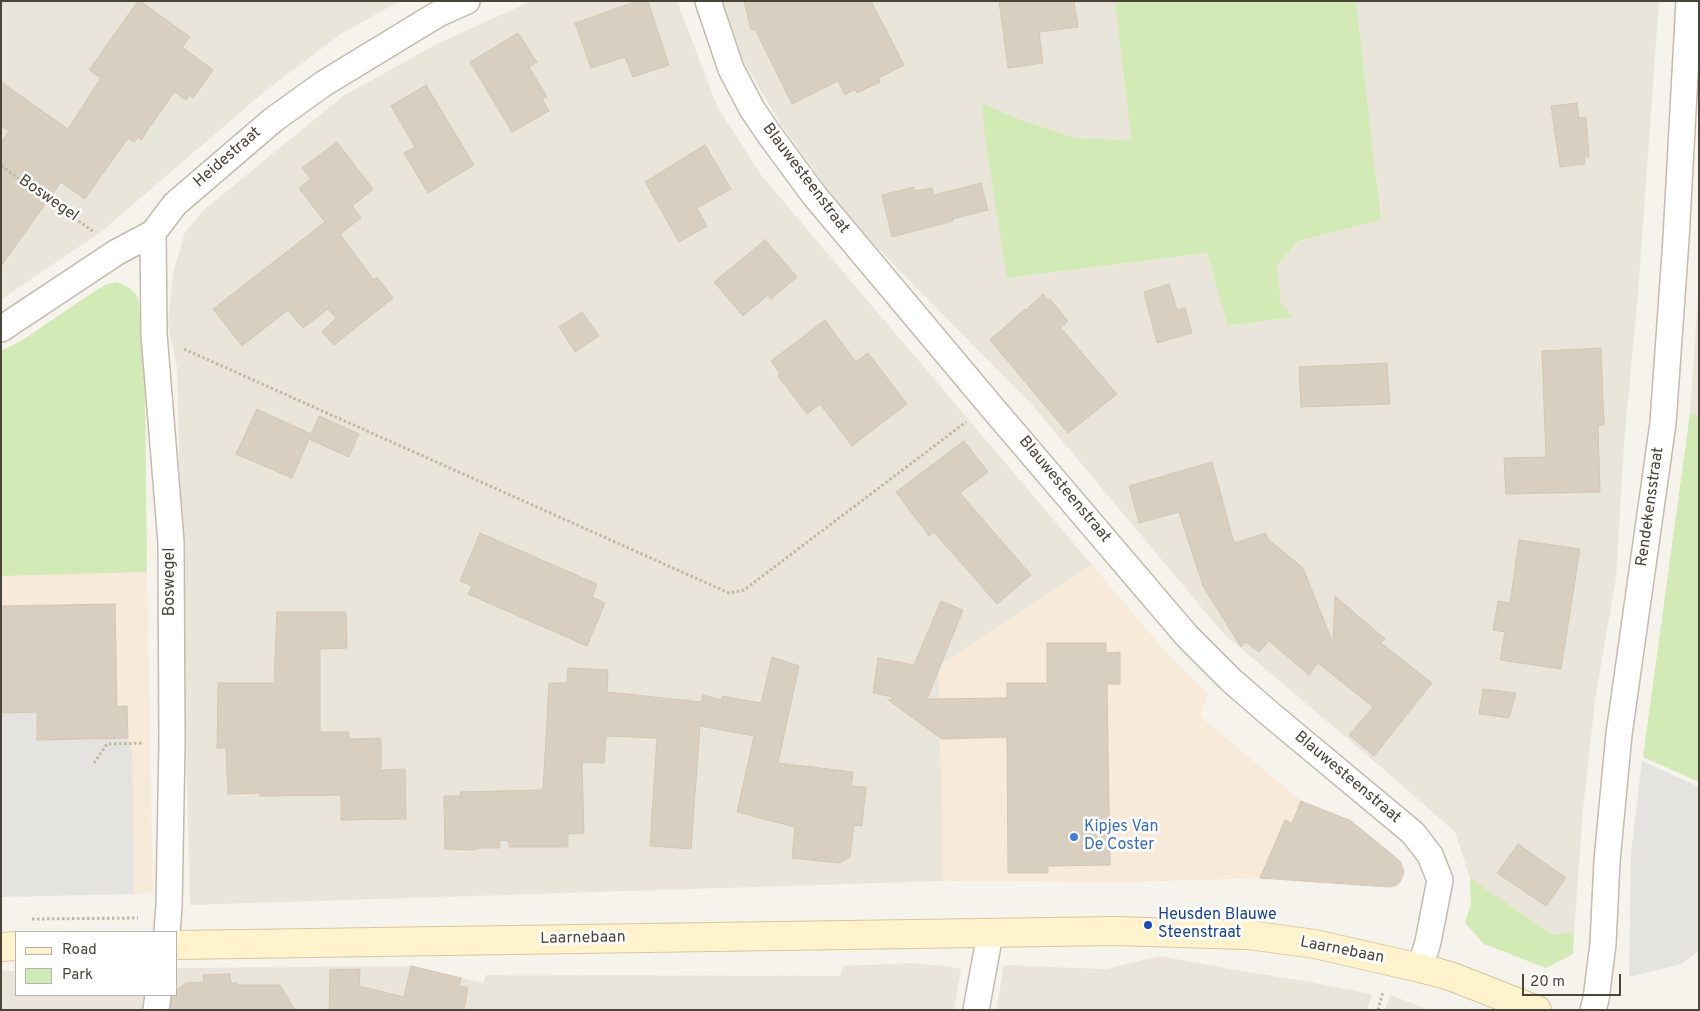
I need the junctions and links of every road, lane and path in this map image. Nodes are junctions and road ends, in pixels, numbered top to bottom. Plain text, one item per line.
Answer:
1 (467, 1) edge
2 (708, 1) edge
3 (1689, 1) edge
4 (1, 166) edge
5 (153, 233) junction
6 (118, 252) junction
7 (1, 329) edge
8 (154, 334) junction
9 (988, 403) junction
10 (172, 743) junction
11 (94, 763) dead end
12 (167, 931) edge
13 (990, 934) junction
14 (178, 945) edge
15 (1, 946) edge
16 (15, 946) edge
17 (1420, 968) junction
18 (158, 996) edge
19 (156, 1010) edge
20 (976, 1010) edge
21 (1537, 1010) edge
22 (1593, 1010) edge

1 - 5 street, Heidestraat
2 - 9 street, Blauwesteenstraat
3 - 22 street, Rendekensstraat
4 - 6 path, Boswegel
5 - 6 street, Heidestraat
5 - 8 street, Boswegel
6 - 7 street, Heidestraat
8 - 9 path
8 - 10 street, Boswegel
9 - 17 street, Blauwesteenstraat
10 - 11 path
10 - 12 street, Boswegel
13 - 14 street, Laarnebaan
13 - 17 street, Laarnebaan
13 - 20 street
15 - 16 street
17 - 21 street, Laarnebaan
18 - 19 street

